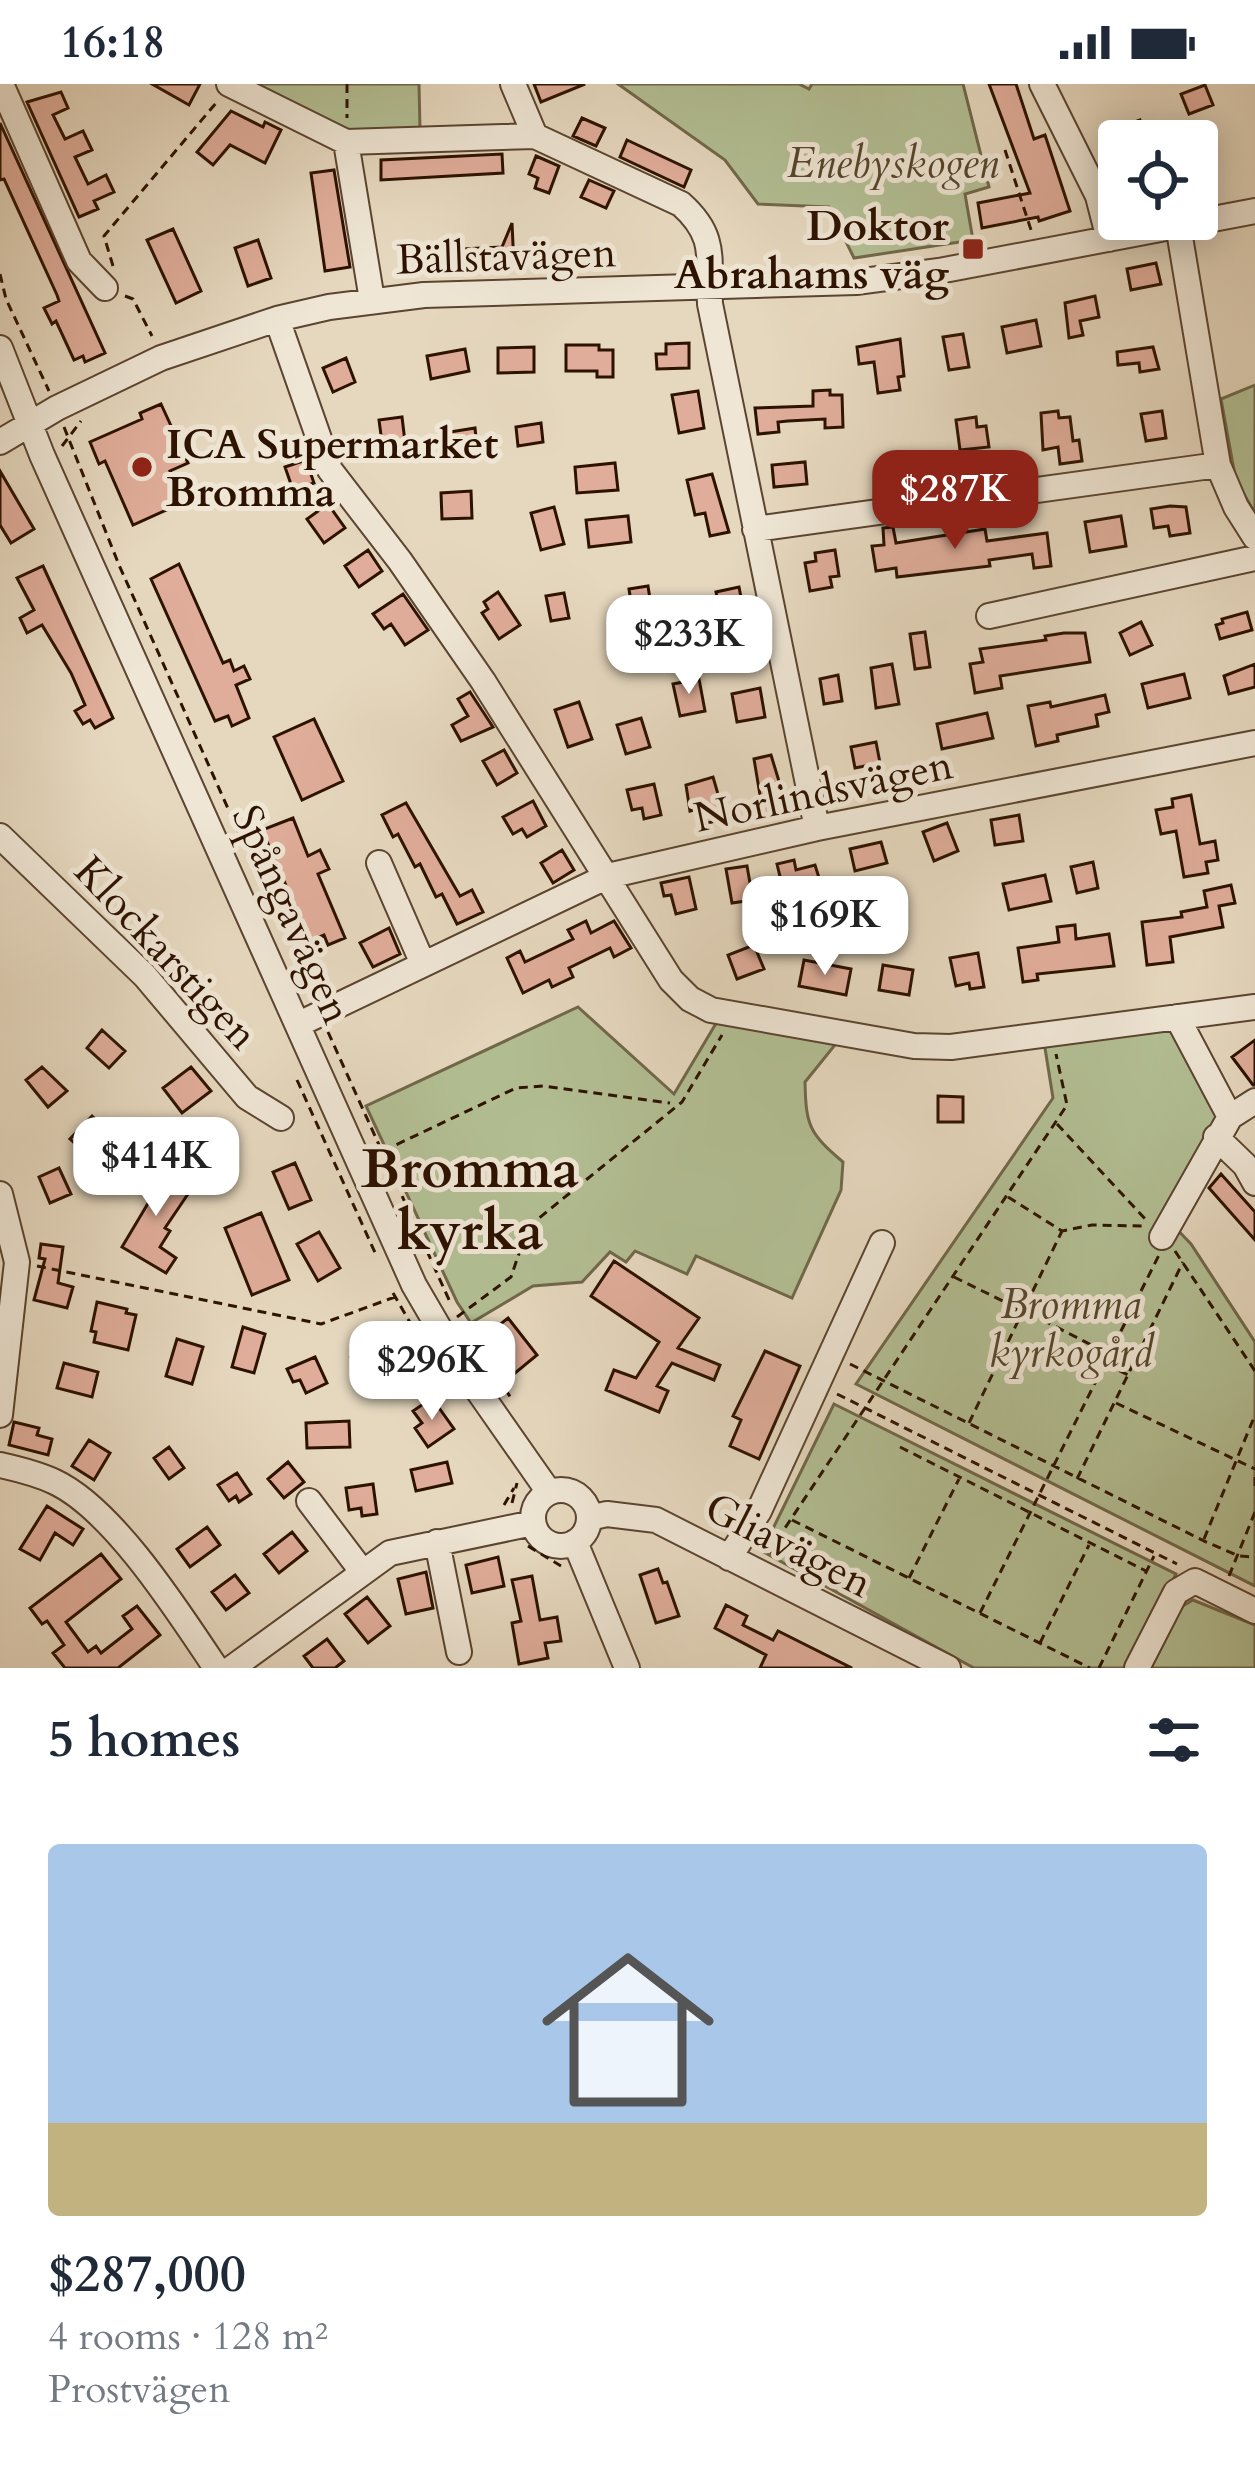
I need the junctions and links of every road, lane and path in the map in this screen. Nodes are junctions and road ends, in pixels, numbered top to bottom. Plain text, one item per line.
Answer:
1 (2, 84) edge
2 (347, 84) edge
3 (513, 84) edge
4 (1042, 84) edge
5 (230, 85) edge
6 (535, 136) junction
7 (346, 142) junction
8 (1005, 150) dead end
9 (1098, 196) edge
10 (1255, 211) edge
11 (1218, 218) edge
12 (1104, 240) edge
13 (1180, 240) edge
14 (1038, 252) junction
15 (0, 274) edge
16 (709, 287) junction
17 (105, 288) junction
18 (372, 300) junction
19 (277, 319) junction
20 (155, 344) dead end
21 (0, 348) edge
22 (57, 408) junction
23 (32, 423) junction
24 (0, 442) edge
25 (1218, 465) junction
26 (755, 529) junction
27 (1255, 537) edge
28 (1255, 557) edge
29 (989, 616) dead end
30 (1255, 743) edge
31 (817, 828) junction
32 (0, 836) edge
33 (380, 863) dead end
34 (608, 876) junction
35 (423, 964) junction
36 (1255, 1006) edge
37 (736, 1013) junction
38 (1177, 1017) junction
39 (310, 1019) junction
40 (1054, 1034) junction
41 (1255, 1101) edge
42 (675, 1104) junction
43 (280, 1118) dead end
44 (1223, 1127) junction
45 (382, 1152) junction
46 (1255, 1183) edge
47 (0, 1194) edge
48 (1006, 1196) junction
49 (1062, 1231) junction
50 (1157, 1232) junction
51 (882, 1243) dead end
52 (1184, 1261) dead end
53 (17, 1262) junction
54 (953, 1276) junction
55 (426, 1280) junction
56 (1025, 1305) junction
57 (1017, 1308) junction
58 (1029, 1313) junction
59 (458, 1316) junction
60 (1020, 1317) junction
61 (833, 1354) junction
62 (1109, 1354) junction
63 (1105, 1363) junction
64 (1128, 1375) junction
65 (881, 1383) junction
66 (818, 1385) junction
67 (1114, 1402) junction
68 (516, 1406) dead end
69 (865, 1408) junction
70 (0, 1415) edge
71 (1255, 1415) edge
72 (968, 1425) junction
73 (899, 1447) dead end
74 (1236, 1460) junction
75 (0, 1465) edge
76 (1052, 1467) junction
77 (1255, 1469) edge
78 (1255, 1477) edge
79 (960, 1478) junction
80 (1077, 1479) junction
81 (517, 1483) dead end
82 (1255, 1486) edge
83 (549, 1492) junction
84 (1039, 1496) junction
85 (309, 1501) dead end
86 (1255, 1512) edge
87 (1030, 1513) junction
88 (589, 1518) junction
89 (790, 1519) junction
90 (523, 1525) junction
91 (1204, 1541) junction
92 (437, 1542) junction
93 (575, 1542) junction
94 (1090, 1543) junction
95 (1155, 1554) junction
96 (1239, 1556) junction
97 (1255, 1557) edge
98 (729, 1558) junction
99 (768, 1562) dead end
100 (1179, 1564) dead end
101 (565, 1568) dead end
102 (361, 1570) junction
103 (1146, 1571) junction
104 (909, 1578) junction
105 (1228, 1578) dead end
106 (1255, 1611) edge
107 (980, 1613) junction
108 (1040, 1643) junction
109 (459, 1652) dead end
110 (216, 1668) edge
111 (232, 1668) edge
112 (626, 1668) edge
113 (948, 1668) edge
114 (1090, 1668) edge
115 (1099, 1668) edge
116 (1137, 1668) edge

1 - 17 street
2 - 7 path
3 - 6 street
4 - 9 street
5 - 7 street
5 - 17 path
6 - 7 street
6 - 16 street
7 - 18 street
8 - 14 path
10 - 11 street, Bällstavägen
12 - 14 street, Bällstavägen
13 - 25 street
14 - 16 street, Bällstavägen
15 - 22 path
16 - 18 street, Bällstavägen
16 - 26 street
17 - 20 path
18 - 19 street, Bällstavägen
19 - 22 street, Bällstavägen
19 - 34 street
21 - 23 street, Spångavägen
22 - 23 street, Bällstavägen
22 - 39 path
23 - 24 street, Bällstavägen
23 - 39 street, Spångavägen
25 - 26 street
25 - 27 street
26 - 31 street
28 - 29 street
30 - 31 street, Norlindsvägen
31 - 34 street, Norlindsvägen
32 - 43 street, Klockarstigen
33 - 35 street
34 - 35 street, Norlindsvägen
34 - 37 street
35 - 39 street, Norlindsvägen
36 - 38 street
37 - 40 street
37 - 42 path
38 - 40 street
38 - 44 street
39 - 45 path
39 - 55 street, Spångavägen
40 - 48 path
41 - 44 street
42 - 45 path
42 - 59 path
44 - 46 street
44 - 50 street
45 - 55 path
47 - 53 street
48 - 49 path
48 - 54 path
49 - 50 path
49 - 56 path
50 - 62 path
51 - 61 street
52 - 64 path
53 - 55 path
53 - 70 street
54 - 57 path
54 - 65 path
55 - 59 path
55 - 83 street, Spångavägen
56 - 57 path
56 - 58 path
57 - 60 path
58 - 60 path
58 - 62 path
59 - 68 path
60 - 72 path
61 - 65 path
61 - 66 street
62 - 63 path
63 - 64 path
63 - 76 path
64 - 67 path
65 - 69 path
65 - 72 path
66 - 69 path
66 - 98 street
67 - 74 path
67 - 80 path
69 - 84 path
69 - 89 path
71 - 74 path
72 - 76 path
73 - 79 path
74 - 77 path
74 - 91 path
75 - 110 street
76 - 80 path
76 - 84 path
78 - 82 path
79 - 87 path
79 - 104 path
80 - 91 path
81 - 90 path
83 - 88 street
83 - 90 street
84 - 87 path
84 - 95 path
85 - 102 street
86 - 96 path
87 - 94 path
87 - 107 path
88 - 93 street
88 - 98 street, Gliavägen
89 - 99 path
89 - 104 path
90 - 92 street
90 - 93 street
90 - 101 path
91 - 96 path
92 - 102 street
92 - 109 street
93 - 112 street
94 - 103 path
94 - 108 path
95 - 100 path
95 - 103 path
96 - 97 path
96 - 105 path
98 - 113 street, Gliavägen
102 - 111 street
103 - 115 path
104 - 107 path
106 - 116 street
107 - 108 path
108 - 114 path

